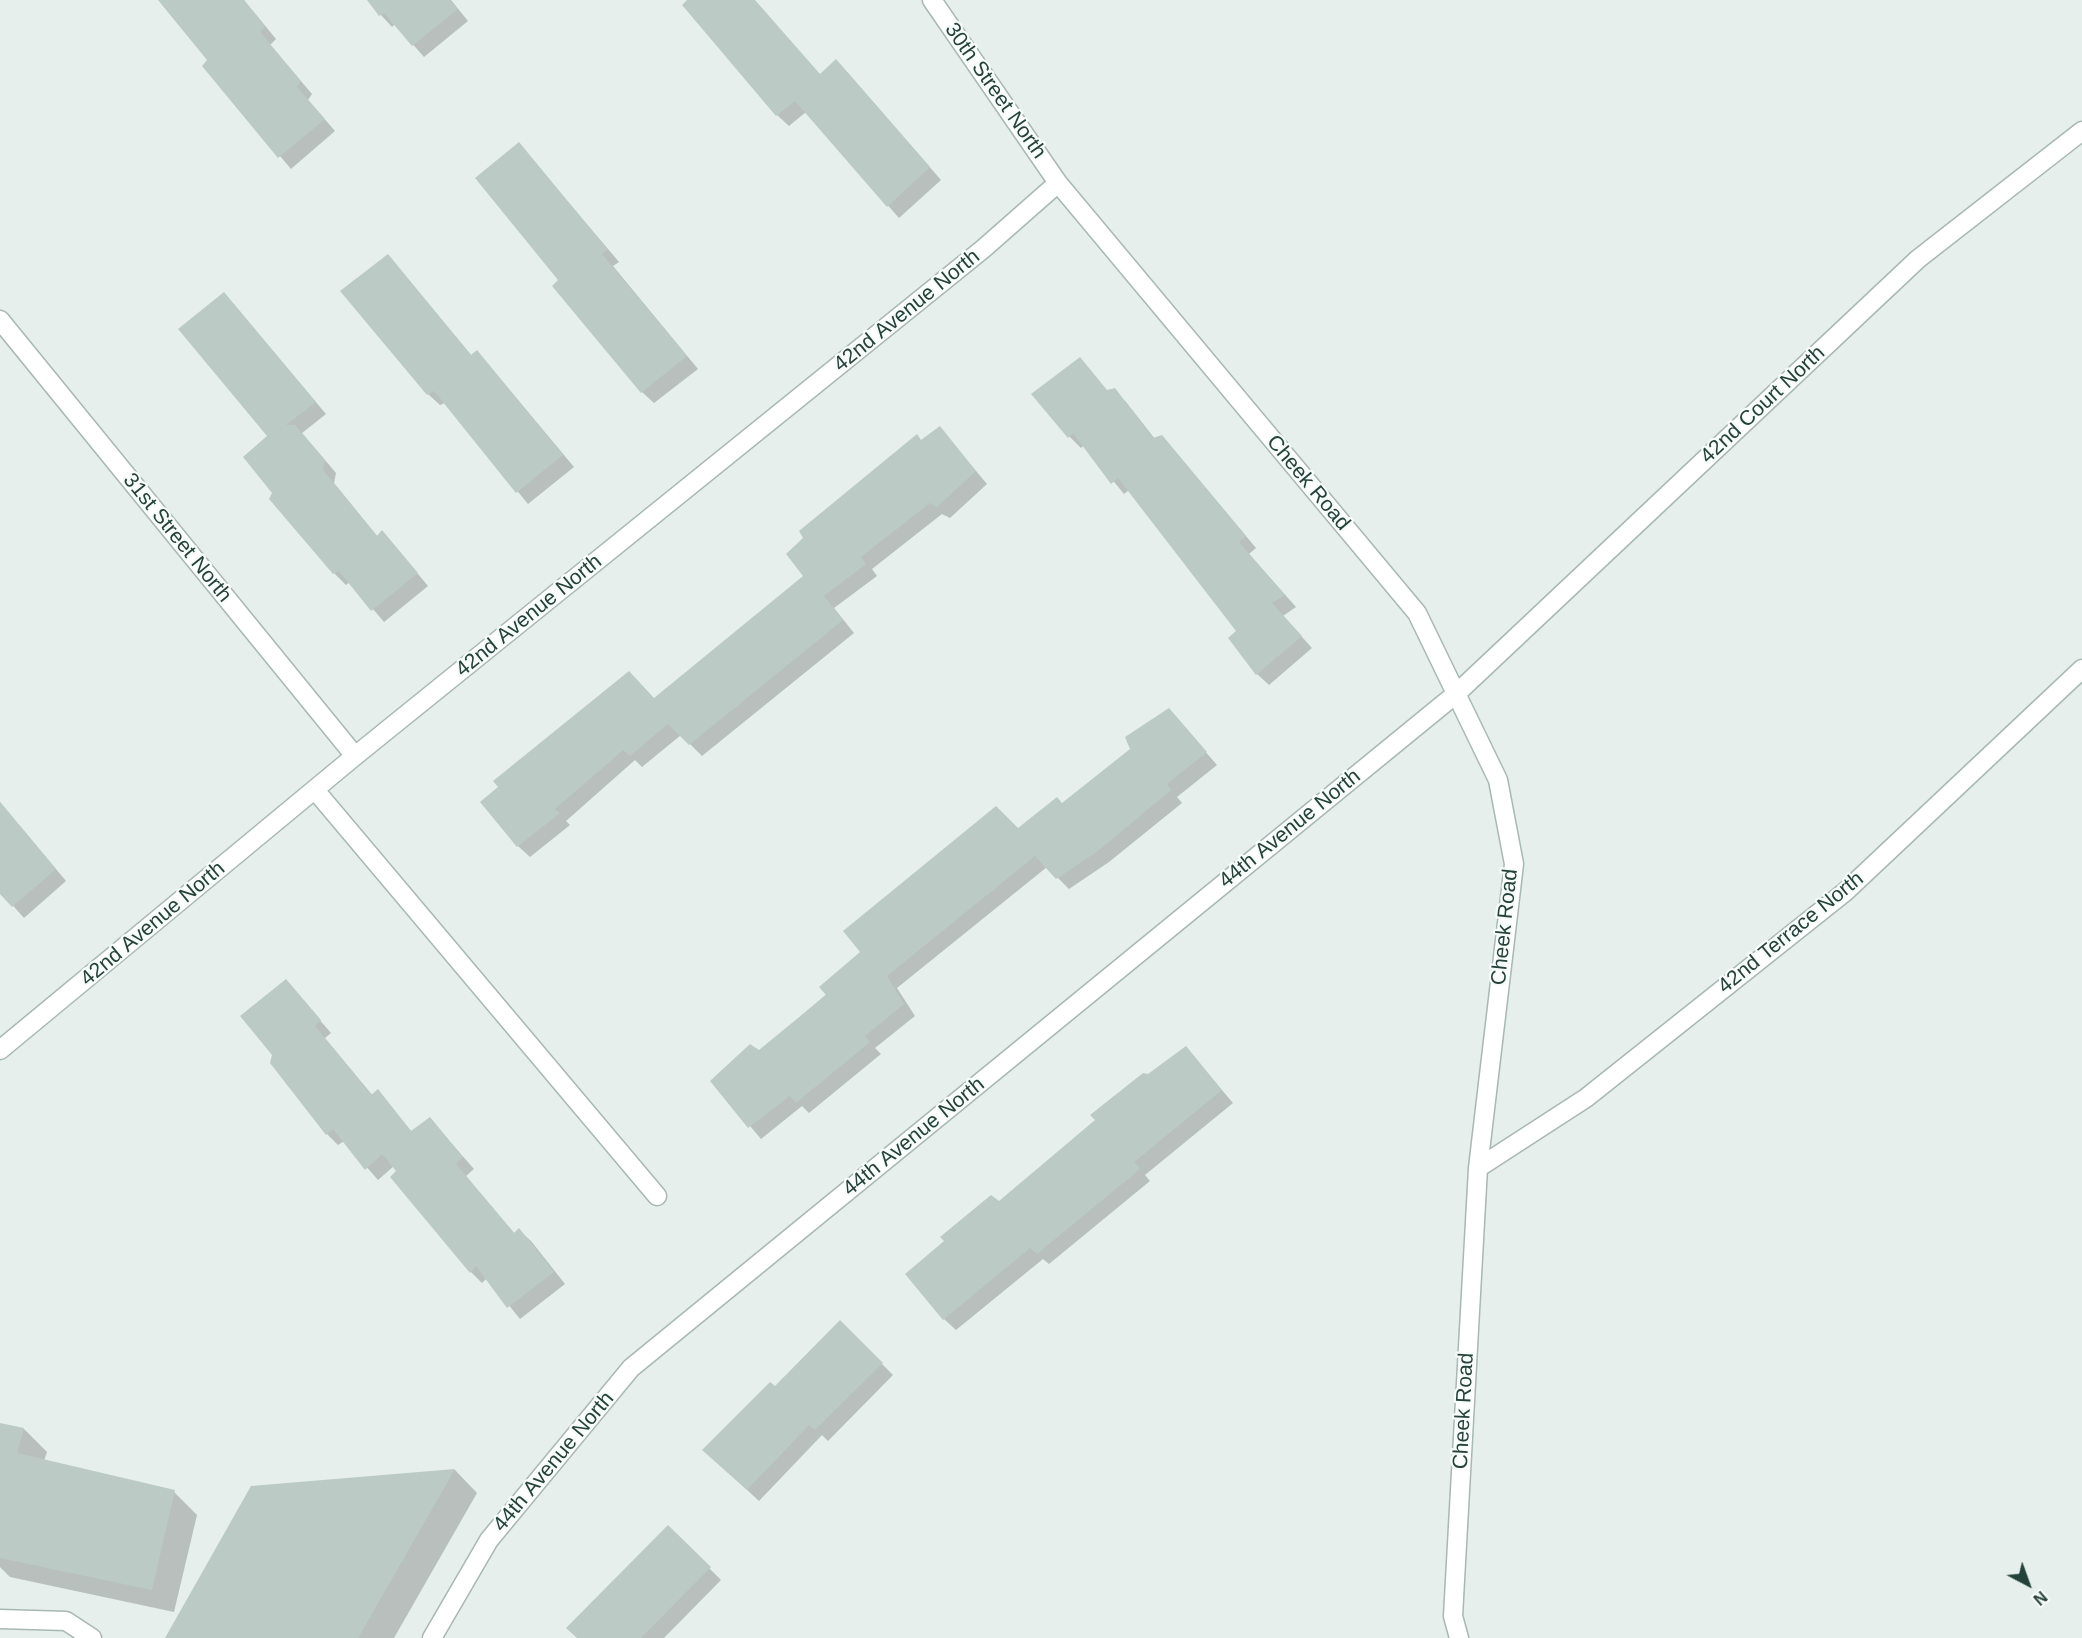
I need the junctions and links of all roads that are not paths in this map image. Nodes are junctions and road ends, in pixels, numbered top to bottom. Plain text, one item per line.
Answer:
1 (932, 0) edge
2 (2082, 131) edge
3 (1058, 183) junction
4 (0, 320) edge
5 (2082, 669) edge
6 (1456, 693) junction
7 (355, 756) junction
8 (315, 790) junction
9 (0, 1050) edge
10 (1478, 1168) junction
11 (657, 1196) dead end
12 (0, 1619) edge
13 (92, 1638) edge
14 (432, 1638) edge
15 (1459, 1638) edge

1 - 3 street, 30th Street North
2 - 6 street, 42nd Court North
3 - 6 street, Cheek Road
3 - 7 street, 42nd Avenue North
4 - 7 street, 31st Street North
5 - 10 street, 42nd Terrace North
6 - 10 street, Cheek Road
6 - 14 street, 44th Avenue North
7 - 8 street, 42nd Avenue North
8 - 9 street, 42nd Avenue North
8 - 11 street
10 - 15 street, Cheek Road
12 - 13 street

